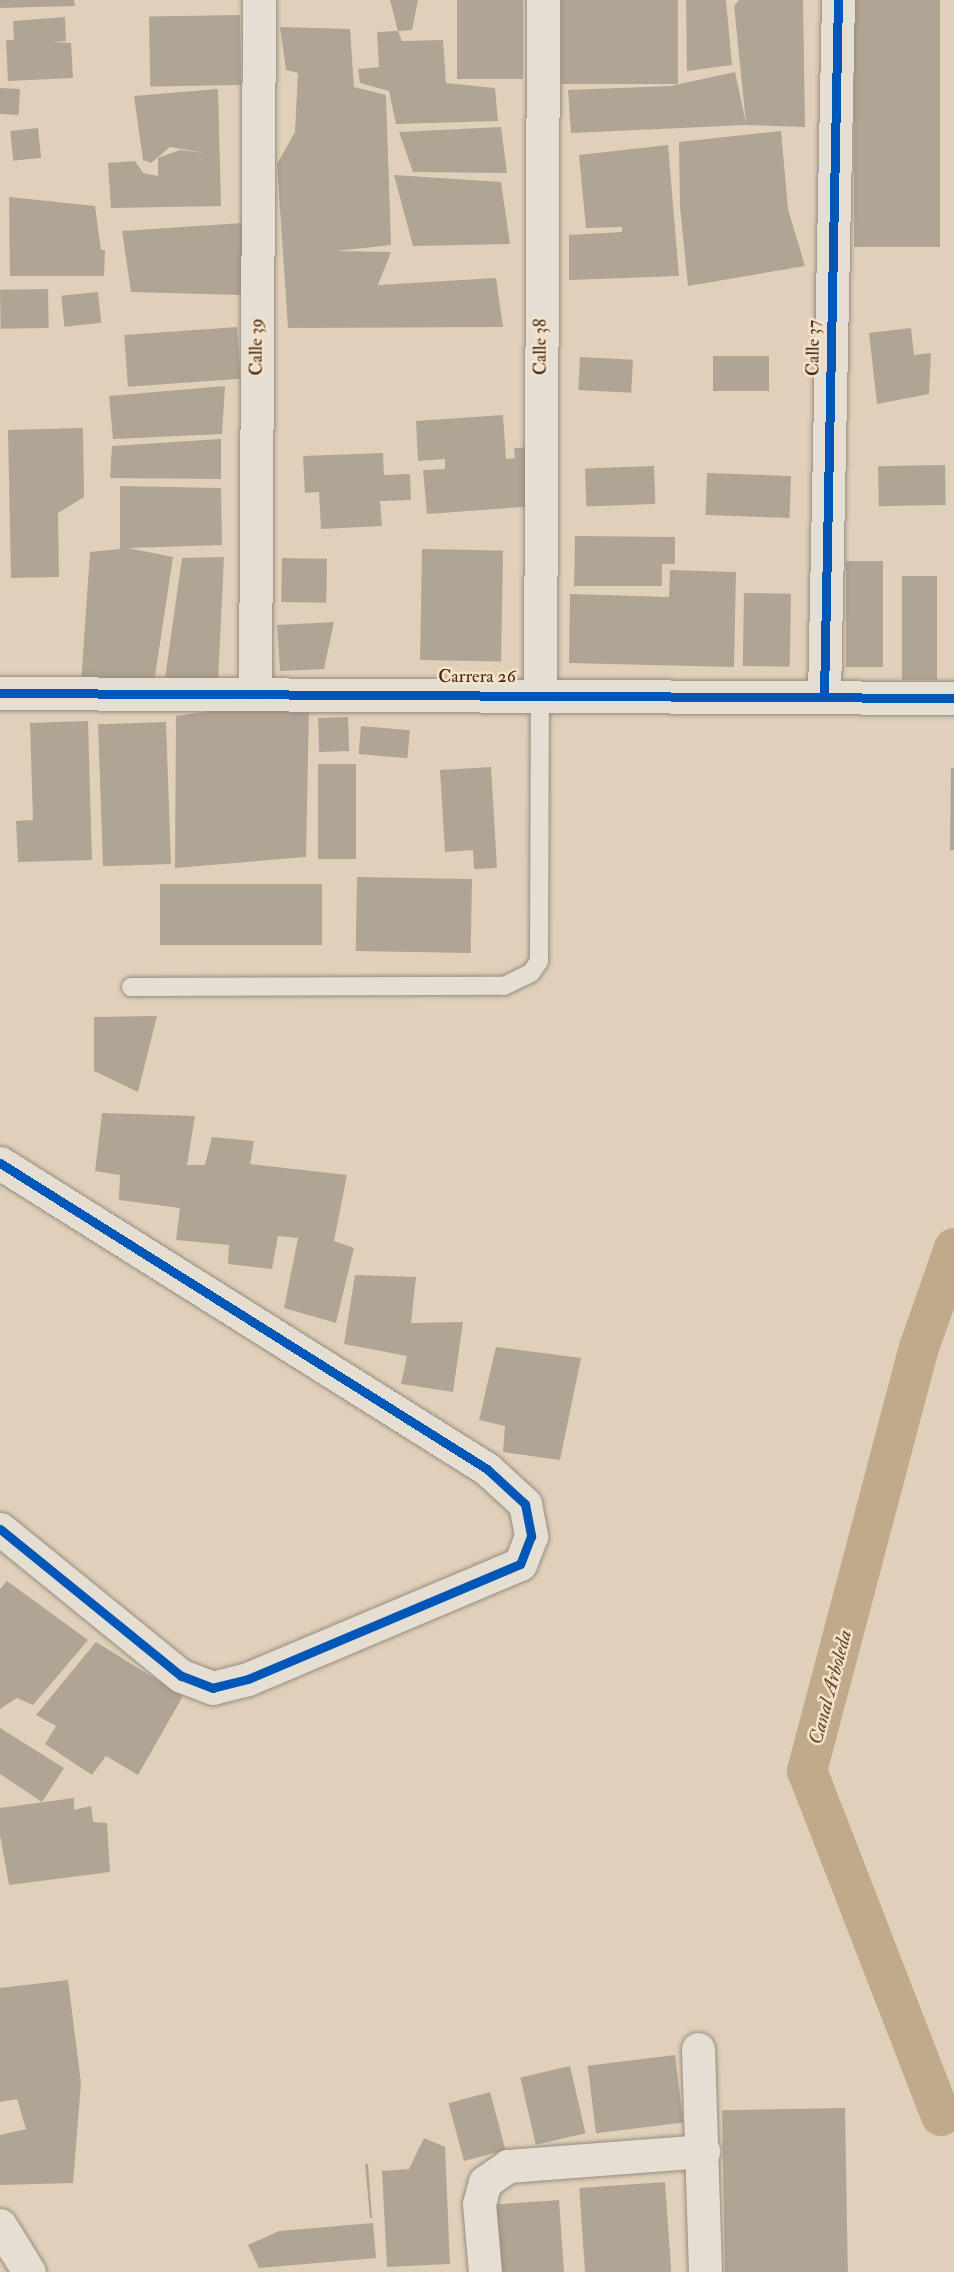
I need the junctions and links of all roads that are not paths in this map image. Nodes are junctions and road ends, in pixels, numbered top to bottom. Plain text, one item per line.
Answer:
1 (259, 0) edge
2 (543, 0) edge
3 (838, 0) edge
4 (0, 693) edge
5 (255, 693) junction
6 (540, 694) junction
7 (824, 696) junction
8 (954, 698) edge
9 (131, 987) dead end
10 (0, 1163) edge
11 (0, 1529) edge
12 (698, 2049) dead end
13 (703, 2151) junction
14 (0, 2225) edge
15 (29, 2272) edge
16 (485, 2272) edge
17 (705, 2272) edge

1 - 5 street, Calle 39
2 - 6 street, Calle 38
3 - 7 street, Calle 37
4 - 5 street, Carrera 26
5 - 6 street, Carrera 26
6 - 7 street, Carrera 26
6 - 9 lane
7 - 8 street, Carrera 26
10 - 11 street
12 - 13 street
13 - 16 street
13 - 17 street
14 - 15 street

